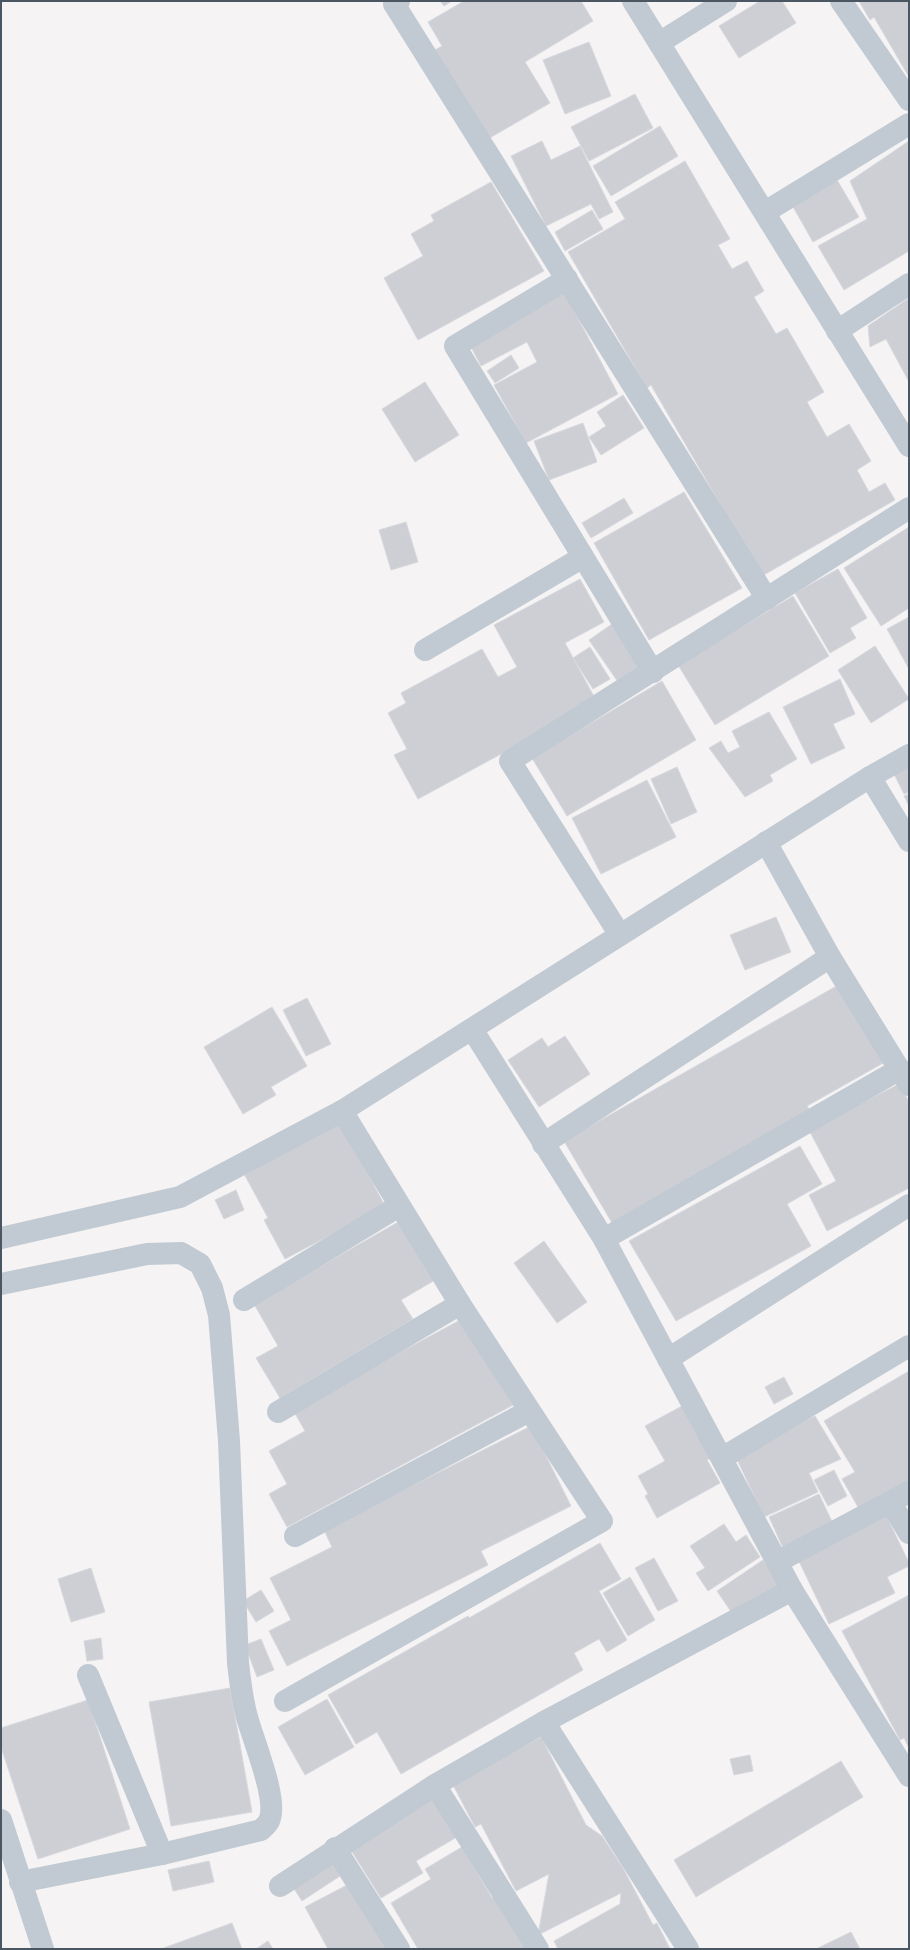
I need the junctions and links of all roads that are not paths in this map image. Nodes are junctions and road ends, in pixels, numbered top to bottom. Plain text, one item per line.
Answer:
1 (399, 1) edge
2 (632, 1) edge
3 (726, 1) edge
4 (841, 1) edge
5 (659, 43) junction
6 (909, 100) edge
7 (909, 124) edge
8 (765, 212) junction
9 (567, 279) junction
10 (909, 284) edge
11 (837, 331) junction
12 (909, 446) edge
13 (909, 508) edge
14 (584, 557) junction
15 (767, 599) junction
16 (425, 650) dead end
17 (653, 672) junction
18 (909, 754) edge
19 (870, 777) junction
20 (909, 841) edge
21 (766, 842) junction
22 (620, 935) junction
23 (830, 957) junction
24 (472, 1028) junction
25 (905, 1077) edge
26 (342, 1111) junction
27 (543, 1144) junction
28 (909, 1205) edge
29 (399, 1206) junction
30 (1, 1238) edge
31 (604, 1239) junction
32 (1, 1284) edge
33 (244, 1300) dead end
34 (460, 1304) junction
35 (909, 1346) edge
36 (668, 1359) junction
37 (529, 1411) junction
38 (278, 1412) dead end
39 (722, 1458) junction
40 (900, 1497) edge
41 (909, 1533) edge
42 (295, 1536) dead end
43 (777, 1562) junction
44 (792, 1590) junction
45 (88, 1675) dead end
46 (285, 1701) dead end
47 (544, 1722) junction
48 (909, 1776) edge
49 (435, 1784) junction
50 (1, 1820) edge
51 (335, 1848) junction
52 (162, 1854) junction
53 (20, 1882) junction
54 (280, 1886) dead end
55 (43, 1949) edge
56 (399, 1949) edge
57 (538, 1949) edge
58 (688, 1949) edge

1 - 9 street
2 - 5 street
3 - 5 street
4 - 6 street
5 - 8 street
7 - 8 street
8 - 11 street
9 - 14 street
9 - 15 street
10 - 11 street
11 - 12 street
13 - 15 street
14 - 16 street
14 - 17 street
15 - 17 street
17 - 22 street
18 - 19 street
19 - 20 street
19 - 21 street
21 - 22 street
21 - 23 street
22 - 24 street
23 - 25 street
23 - 27 street
24 - 26 street
24 - 27 street
25 - 31 street
26 - 29 street
26 - 30 street
27 - 31 street
28 - 36 street
29 - 33 street
29 - 34 street
31 - 36 street
32 - 52 street
34 - 37 street
34 - 38 street
35 - 39 street
36 - 39 street
37 - 42 street
37 - 46 street
39 - 43 street
40 - 41 street
40 - 43 street
43 - 44 street
44 - 47 street
44 - 48 street
45 - 52 street
47 - 49 street
47 - 58 street
49 - 51 street
49 - 57 street
50 - 53 street
51 - 54 street
51 - 56 street
52 - 53 street
53 - 55 street

